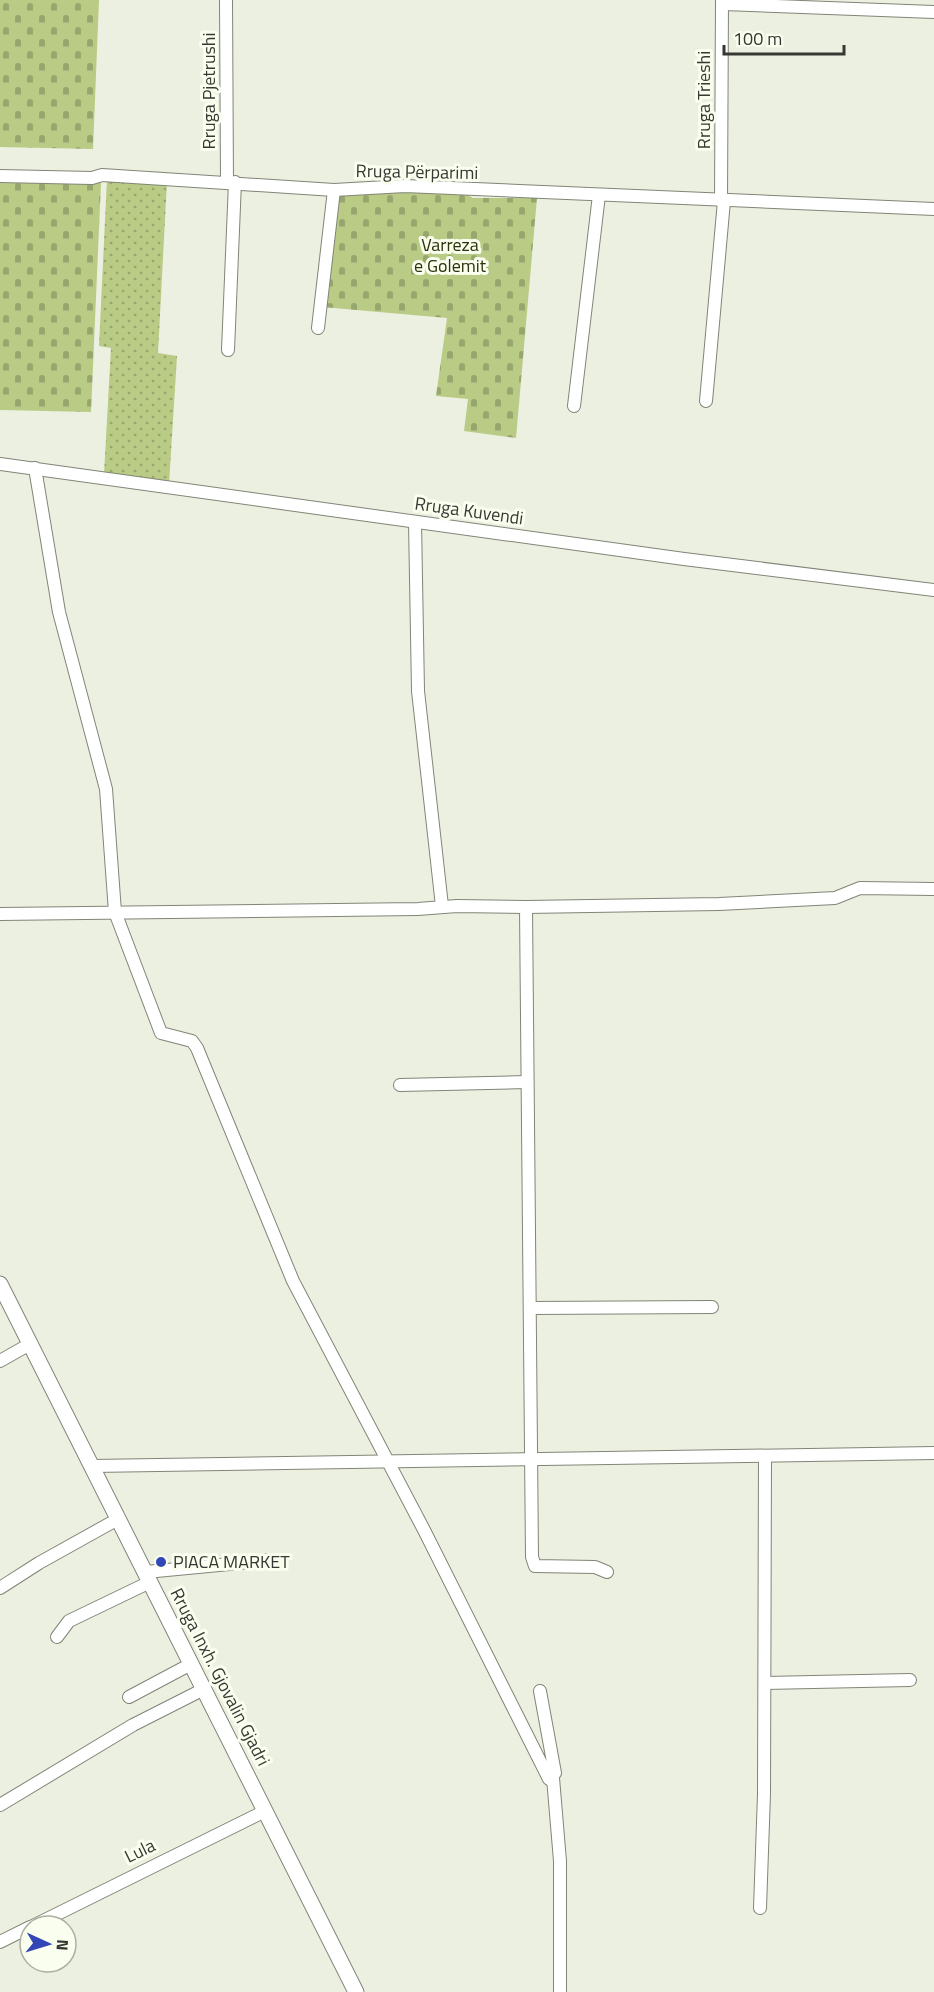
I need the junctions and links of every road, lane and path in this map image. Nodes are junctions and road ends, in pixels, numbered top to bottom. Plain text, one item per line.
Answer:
1 (226, 0) edge
2 (722, 2) edge
3 (934, 12) edge
4 (0, 176) edge
5 (231, 182) junction
6 (334, 190) junction
7 (599, 195) junction
8 (723, 201) junction
9 (934, 209) edge
10 (318, 328) dead end
11 (228, 350) dead end
12 (706, 400) dead end
13 (573, 406) dead end
14 (0, 464) edge
15 (35, 468) junction
16 (415, 522) junction
17 (934, 590) edge
18 (934, 889) edge
19 (442, 906) junction
20 (526, 907) junction
21 (115, 912) junction
22 (0, 914) edge
23 (526, 1082) junction
24 (400, 1086) dead end
25 (0, 1284) edge
26 (712, 1307) dead end
27 (530, 1308) junction
28 (30, 1344) junction
29 (0, 1361) edge
30 (934, 1453) edge
31 (765, 1456) junction
32 (531, 1458) junction
33 (387, 1460) junction
34 (92, 1466) junction
35 (118, 1519) junction
36 (271, 1560) dead end
37 (608, 1572) dead end
38 (148, 1577) junction
39 (0, 1588) edge
40 (57, 1637) dead end
41 (191, 1664) junction
42 (910, 1680) dead end
43 (765, 1683) junction
44 (204, 1689) junction
45 (540, 1690) dead end
46 (129, 1697) dead end
47 (553, 1778) junction
48 (0, 1805) edge
49 (265, 1811) junction
50 (760, 1908) dead end
51 (57, 1914) edge
52 (18, 1933) edge
53 (0, 1942) edge
54 (356, 1992) edge
55 (560, 1992) edge

1 - 5 street, Rruga Pjetrushi
2 - 3 street
2 - 8 street, Rruga Trieshi
4 - 5 street, Rruga Përparimi
5 - 6 street, Rruga Përparimi
5 - 11 street
6 - 7 street, Rruga Përparimi
6 - 10 street
7 - 8 street, Rruga Përparimi
7 - 13 street
8 - 9 street, Rruga Përparimi
8 - 12 street
14 - 15 street, Rruga Kuvendi
15 - 16 street, Rruga Kuvendi
15 - 21 street
16 - 17 street, Rruga Kuvendi
16 - 19 street
18 - 20 street
19 - 20 street
19 - 21 street
20 - 23 street
21 - 22 street
21 - 33 street
23 - 24 street
23 - 27 street
25 - 28 main road, Rruga Inxh. Gjovalin Gjadri
26 - 27 street
27 - 32 street
28 - 29 street
28 - 34 main road, Rruga Inxh. Gjovalin Gjadri
30 - 31 street
31 - 32 street
31 - 43 street
32 - 33 street
32 - 37 street
33 - 34 street
33 - 47 street
34 - 35 main road, Rruga Inxh. Gjovalin Gjadri
35 - 38 main road, Rruga Inxh. Gjovalin Gjadri
35 - 39 street
36 - 38 street
38 - 40 street
38 - 41 main road, Rruga Inxh. Gjovalin Gjadri
41 - 44 main road, Rruga Inxh. Gjovalin Gjadri
41 - 46 street
42 - 43 street
43 - 50 street
44 - 48 street
44 - 49 main road, Rruga Inxh. Gjovalin Gjadri
45 - 47 street
47 - 55 street
49 - 51 street, Lula
49 - 54 main road, Rruga Inxh. Gjovalin Gjadri
52 - 53 street, Lula

